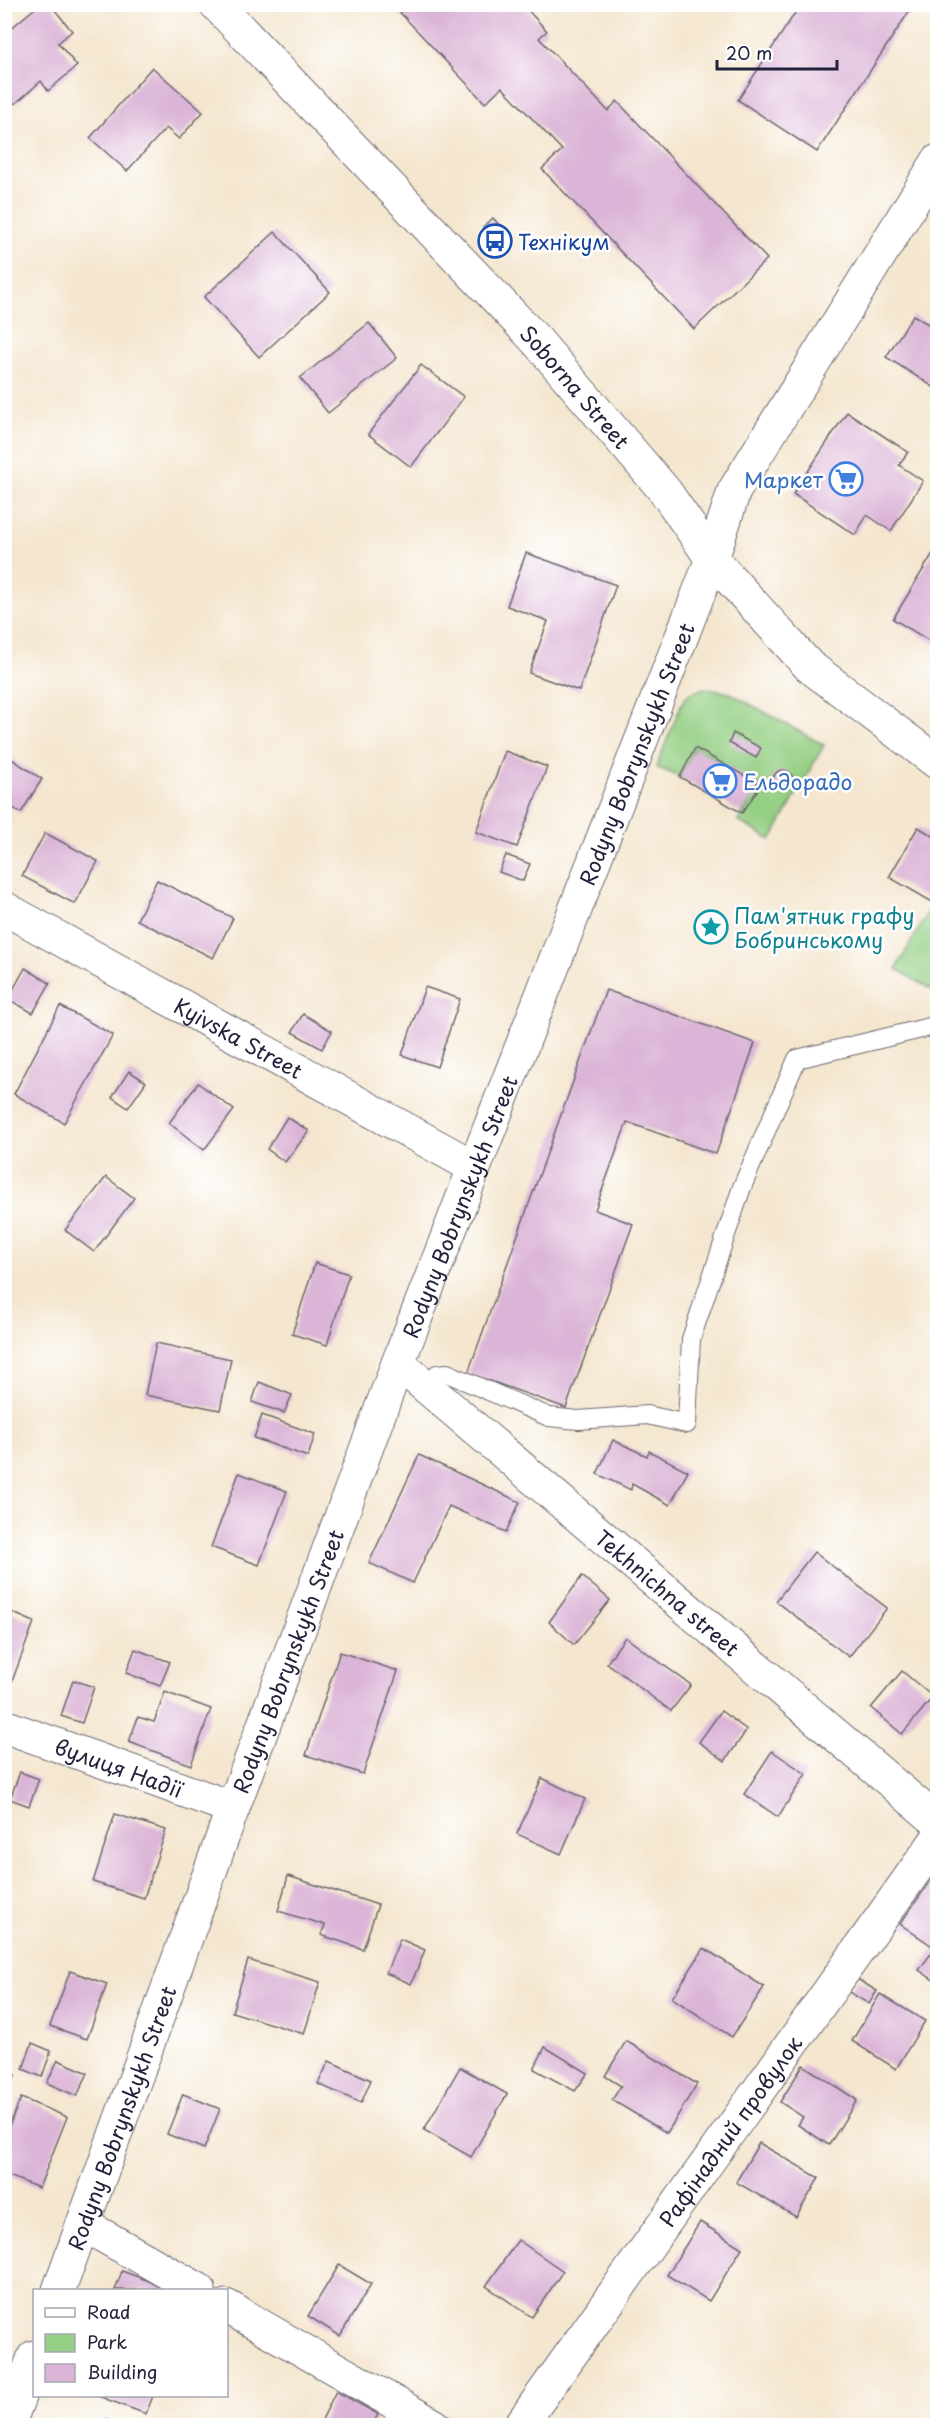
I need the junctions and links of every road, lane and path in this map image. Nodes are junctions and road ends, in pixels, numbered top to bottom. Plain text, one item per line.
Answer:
1 (216, 4) edge
2 (938, 161) edge
3 (712, 559) junction
4 (938, 763) edge
5 (4, 908) edge
6 (938, 1025) edge
7 (474, 1167) junction
8 (398, 1364) junction
9 (427, 1388) junction
10 (4, 1726) edge
11 (233, 1808) junction
12 (938, 1822) edge
13 (938, 1838) edge
14 (84, 2225) junction
15 (59, 2289) edge
16 (197, 2289) edge
17 (228, 2307) edge
18 (33, 2359) edge
19 (8, 2426) edge
20 (435, 2426) edge
21 (520, 2426) edge

1 - 3 street, Soborna Street
2 - 3 street, Rodyny Bobrynskykh Street
3 - 4 street, Soborna Street
3 - 7 street, Rodyny Bobrynskykh Street
5 - 7 street, Kyivska Street
6 - 9 lane
7 - 8 street, Rodyny Bobrynskykh Street
8 - 9 street, Tekhnichna street
8 - 11 street, Rodyny Bobrynskykh Street
9 - 12 street, Tekhnichna street
10 - 11 street, вулиця Надії
11 - 14 street, Rodyny Bobrynskykh Street
13 - 21 street, Рафінадний провулок
14 - 15 street, Rodyny Bobrynskykh Street
14 - 16 street
17 - 20 street
18 - 19 street

